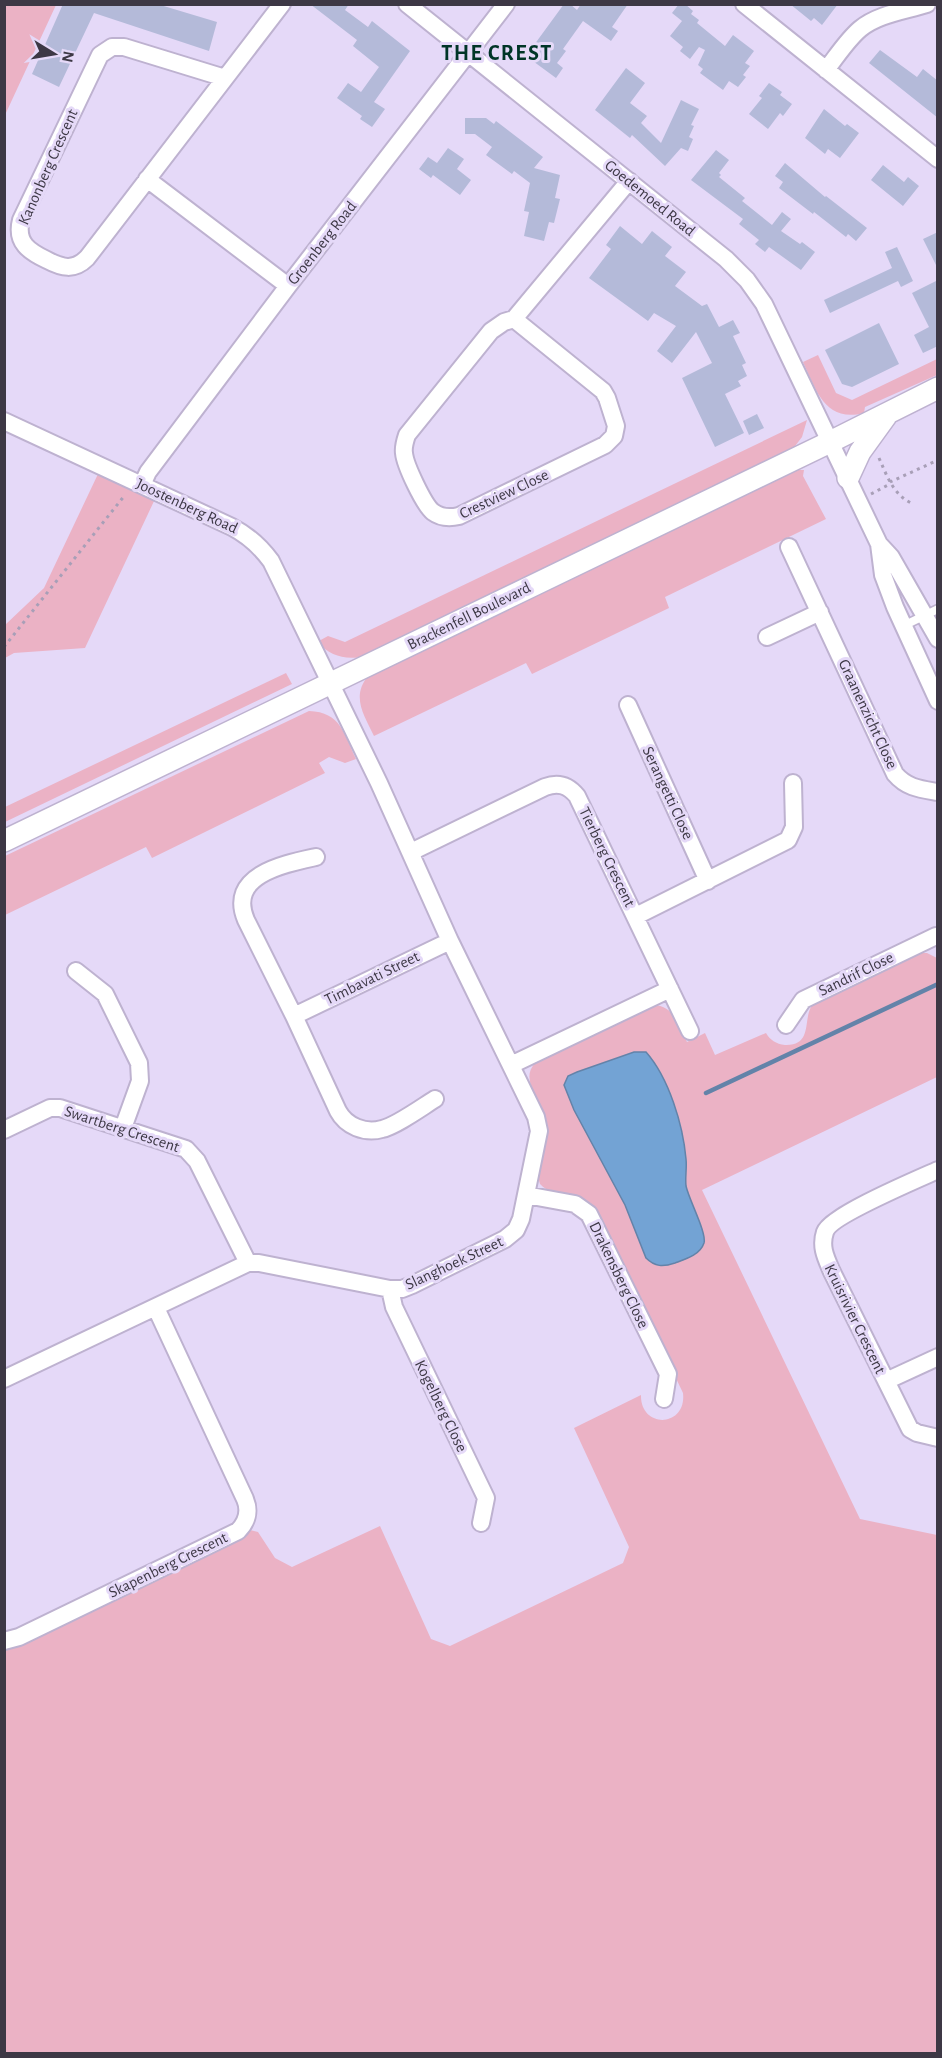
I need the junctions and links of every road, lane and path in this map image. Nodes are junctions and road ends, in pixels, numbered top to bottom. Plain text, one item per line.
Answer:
1 (282, 4) edge
2 (407, 4) edge
3 (506, 4) edge
4 (744, 4) edge
5 (927, 4) edge
6 (468, 53) junction
7 (826, 70) junction
8 (225, 78) junction
9 (938, 159) edge
10 (147, 179) junction
11 (629, 181) junction
12 (288, 286) junction
13 (514, 319) junction
14 (936, 390) edge
15 (888, 414) junction
16 (4, 421) edge
17 (870, 437) junction
18 (830, 442) junction
19 (938, 460) edge
20 (848, 478) junction
21 (890, 482) junction
22 (138, 483) junction
23 (858, 499) junction
24 (911, 503) dead end
25 (879, 544) junction
26 (789, 547) dead end
27 (820, 612) junction
28 (930, 613) edge
29 (903, 626) junction
30 (767, 637) dead end
31 (938, 639) edge
32 (4, 647) edge
33 (329, 683) junction
34 (938, 701) edge
35 (628, 705) dead end
36 (379, 783) joint
37 (793, 783) dead end
38 (938, 792) edge
39 (4, 841) edge
40 (411, 852) junction
41 (316, 857) dead end
42 (708, 881) junction
43 (636, 916) junction
44 (937, 935) edge
45 (450, 941) junction
46 (76, 971) dead end
47 (670, 989) junction
48 (294, 1016) junction
49 (786, 1025) dead end
50 (690, 1031) dead end
51 (511, 1065) junction
52 (435, 1099) dead end
53 (123, 1128) junction
54 (4, 1130) edge
55 (938, 1170) edge
56 (526, 1195) junction
57 (248, 1263) junction
58 (390, 1289) junction
59 (156, 1308) junction
60 (938, 1357) edge
61 (4, 1379) edge
62 (886, 1381) junction
63 (663, 1398) dead end
64 (938, 1438) edge
65 (481, 1523) dead end
66 (4, 1641) edge

1 - 8 street, Kanonberg Crescent
2 - 6 street, Goedemoed Road
3 - 6 street, Groenberg Road
4 - 7 street
5 - 7 street
6 - 11 street, Goedemoed Road
6 - 12 street, Groenberg Road
7 - 9 street
8 - 10 street, Kanonberg Crescent
8 - 10 street, Kanonberg Crescent
10 - 12 street
11 - 13 street, Crestview Close
11 - 18 street, Goedemoed Road
12 - 22 street, Groenberg Road
13 - 13 street, Crestview Close
14 - 15 street, Brackenfell Boulevard
15 - 17 street
15 - 18 street, Brackenfell Boulevard
16 - 22 street, Joostenberg Road
17 - 20 street
17 - 21 path
18 - 20 street, Goedemoed Road
18 - 33 street, Brackenfell Boulevard
19 - 21 path
20 - 23 street, Goedemoed Road
21 - 23 path
21 - 24 path
22 - 32 path
22 - 33 street, Joostenberg Road
23 - 25 street, Goedemoed Road
25 - 28 street
25 - 29 street
26 - 27 street, Graanenzicht Close
27 - 30 street
27 - 38 street, Graanenzicht Close
28 - 29 lane
28 - 31 street
29 - 34 street
33 - 36 street, Joostenberg Road
33 - 39 street, Brackenfell Boulevard
35 - 42 street, Serangetti Close
36 - 40 street, Slanghoek Street
37 - 42 street
40 - 43 street, Tierberg Crescent
40 - 45 street, Slanghoek Street
41 - 48 street
42 - 43 street
43 - 47 street, Tierberg Crescent
44 - 49 street, Sandrif Close
45 - 48 street, Timbavati Street
45 - 51 street, Slanghoek Street
46 - 53 street
47 - 50 street, Tierberg Crescent
47 - 51 street
48 - 52 street
51 - 56 street, Slanghoek Street
53 - 54 street, Swartberg Crescent
53 - 57 street, Swartberg Crescent
55 - 62 street, Kruisrivier Crescent
56 - 58 street, Slanghoek Street
56 - 63 street, Drakensberg Close
57 - 58 street, Slanghoek Street
57 - 59 street
58 - 65 street, Kogelberg Close
59 - 61 street
59 - 66 street, Skapenberg Crescent
60 - 62 street
62 - 64 street, Kruisrivier Crescent

